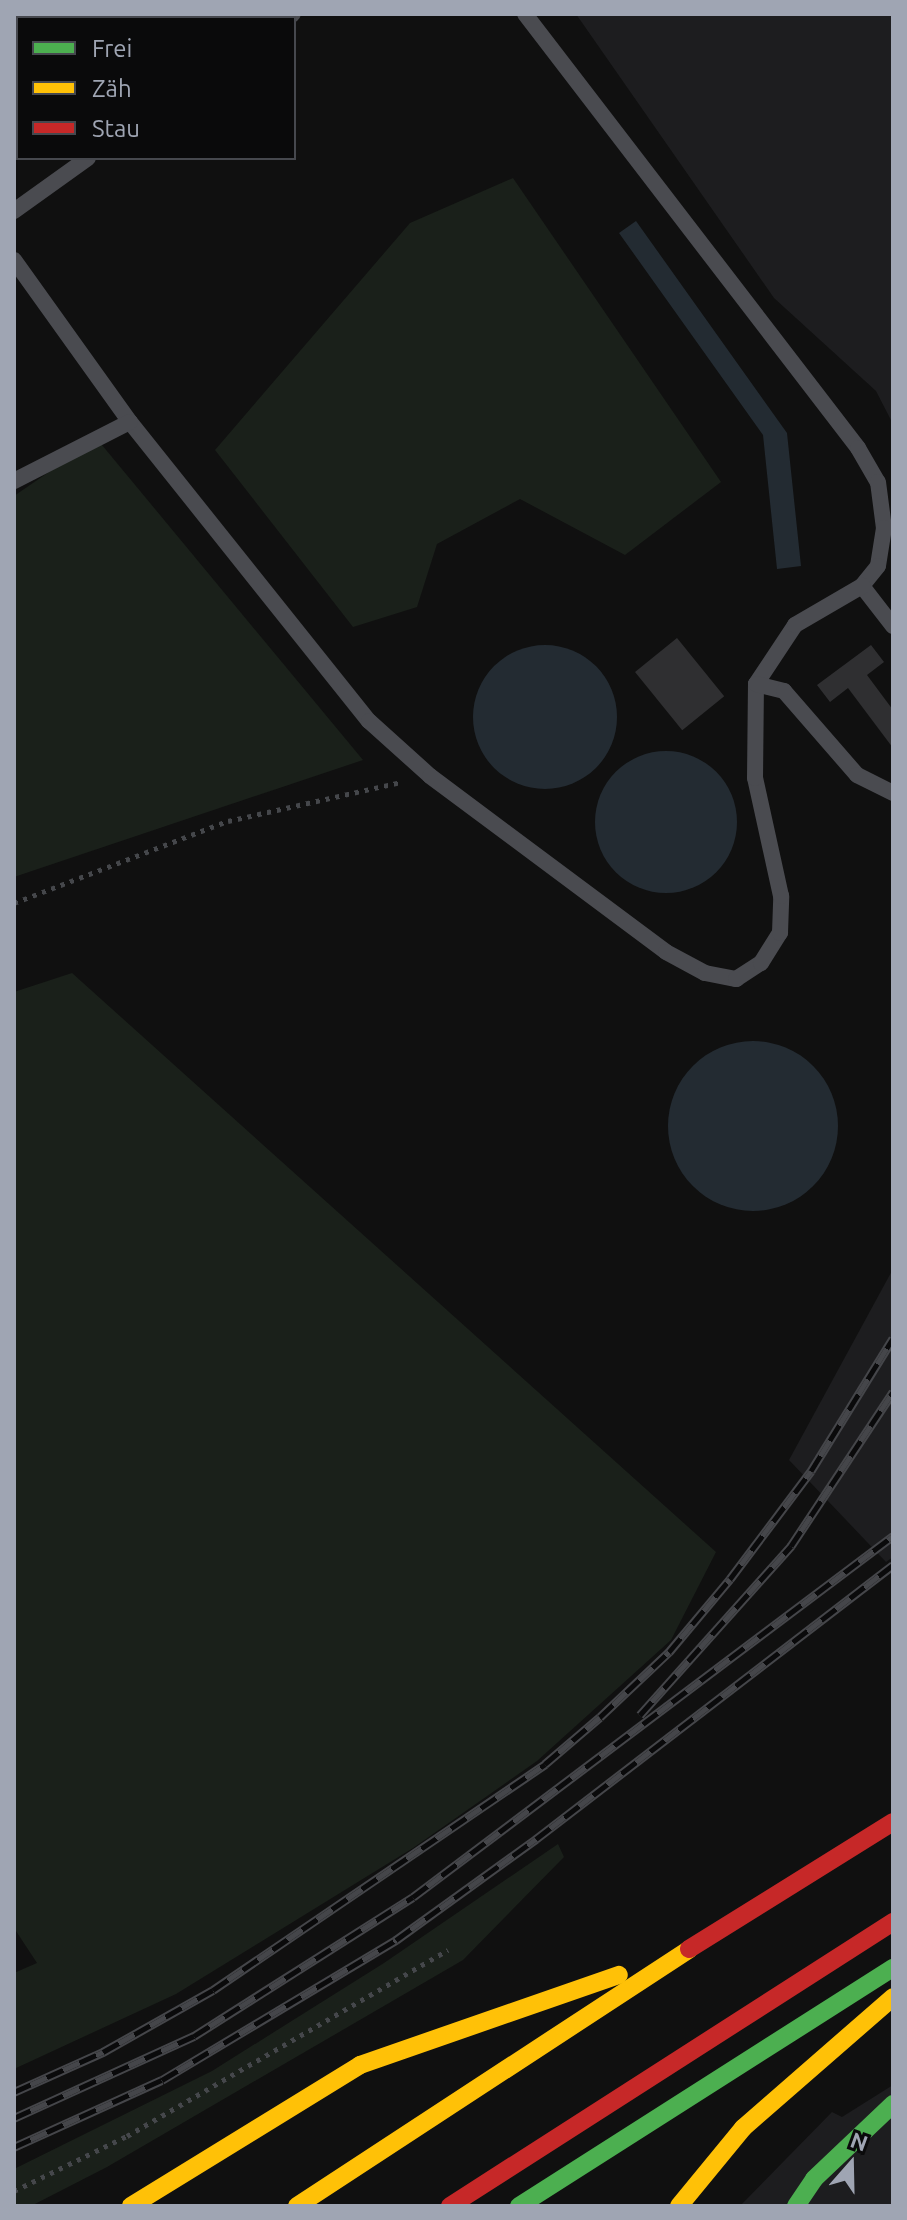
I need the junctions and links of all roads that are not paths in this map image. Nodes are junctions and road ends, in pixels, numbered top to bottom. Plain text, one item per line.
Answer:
1 (525, 14) edge
2 (85, 160) edge
3 (14, 211) edge
4 (14, 260) edge
5 (130, 422) junction
6 (14, 481) edge
7 (862, 586) junction
8 (893, 626) edge
9 (756, 684) junction
10 (893, 793) edge
11 (893, 1822) edge
12 (893, 1922) edge
13 (682, 1953) junction
14 (893, 1968) edge
15 (893, 1997) edge
16 (893, 2104) edge
17 (131, 2206) edge
18 (297, 2206) edge
19 (450, 2206) edge
20 (519, 2206) edge
21 (679, 2206) edge
22 (796, 2206) edge

1 - 7 lane
2 - 3 lane
4 - 5 lane
5 - 6 lane
5 - 9 lane
7 - 8 lane
7 - 9 lane
9 - 10 lane
11 - 13 main road
12 - 19 main road
13 - 17 main road
13 - 18 main road
14 - 20 main road
15 - 21 main road
16 - 22 main road

